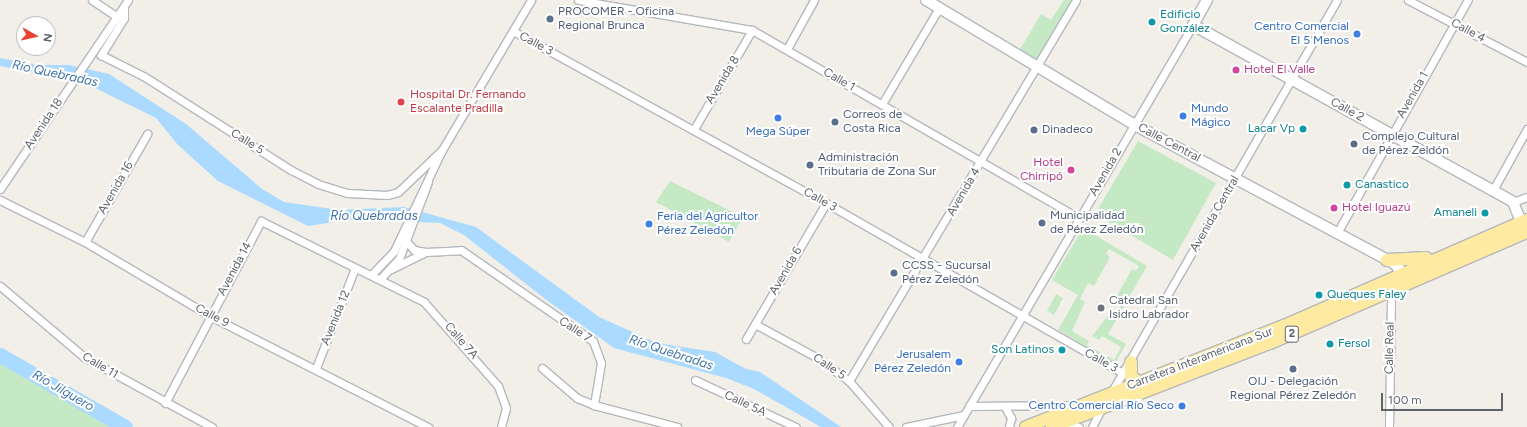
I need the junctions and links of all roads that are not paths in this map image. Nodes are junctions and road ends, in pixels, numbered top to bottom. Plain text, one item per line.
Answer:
1 (92, 0) edge
2 (531, 0) edge
3 (578, 0) edge
4 (814, 0) edge
5 (1076, 0) edge
6 (1207, 0) edge
7 (1337, 0) edge
8 (1408, 0) edge
9 (1468, 0) edge
10 (928, 1) edge
11 (126, 3) edge
12 (939, 8) junction
13 (117, 17) junction
14 (1455, 23) junction
15 (1193, 25) junction
16 (752, 30) junction
17 (513, 31) junction
18 (787, 49) junction
19 (1527, 62) edge
20 (1036, 68) junction
21 (1292, 80) junction
22 (882, 104) junction
23 (1133, 124) junction
24 (694, 129) junction
25 (1527, 129) edge
26 (147, 134) dead end
27 (1391, 134) junction
28 (442, 150) junction
29 (982, 161) junction
30 (1236, 179) junction
31 (0, 189) edge
32 (1493, 190) junction
33 (1527, 197) edge
34 (0, 200) edge
35 (1513, 202) junction
36 (826, 203) junction
37 (1080, 218) junction
38 (1525, 227) edge
39 (1337, 233) junction
40 (406, 236) junction
41 (85, 242) junction
42 (426, 252) junction
43 (1443, 256) junction
44 (924, 259) junction
45 (1387, 260) junction
46 (356, 268) junction
47 (391, 269) junction
48 (1405, 273) junction
49 (372, 274) junction
50 (381, 278) junction
51 (0, 286) edge
52 (1410, 286) junction
53 (1391, 293) junction
54 (210, 316) junction
55 (1021, 316) junction
56 (755, 324) junction
57 (746, 339) dead end
58 (1131, 362) junction
59 (316, 368) junction
60 (542, 368) dead end
61 (1124, 374) junction
62 (695, 380) dead end
63 (849, 381) junction
64 (1139, 382) junction
65 (1110, 394) junction
66 (165, 403) junction
67 (594, 405) junction
68 (1082, 405) junction
69 (969, 406) junction
70 (1005, 406) junction
71 (1101, 410) junction
72 (964, 415) junction
73 (1056, 425) edge
74 (212, 427) edge
75 (428, 427) edge
76 (501, 427) edge
77 (677, 427) edge
78 (796, 427) edge
79 (890, 427) edge
80 (906, 427) edge
81 (957, 427) edge
82 (1009, 427) edge
83 (1026, 427) edge
84 (1079, 427) edge
85 (1092, 427) edge
86 (1389, 427) edge

1 - 13 street
2 - 17 street
3 - 16 street, Calle 1
4 - 18 street
5 - 20 street, Avenida 4
6 - 15 main road, Avenida 2
7 - 21 street, Avenida Central
8 - 14 street, Calle 4
9 - 14 street, Avenida 1
10 - 12 main road, Calle Central
11 - 13 street, Avenida 18
11 - 28 street, Calle 5
12 - 20 main road, Calle Central
12 - 22 street
13 - 31 street, Avenida 18
14 - 19 street, Calle 4
14 - 27 street, Avenida 1
15 - 21 main road, Calle 2
15 - 23 street, Avenida 2
16 - 18 street, Calle 1
16 - 24 street, Avenida 8
17 - 24 street, Calle 3
17 - 28 street
18 - 22 street, Calle 1
20 - 23 main road, Calle Central
20 - 29 street, Avenida 4
21 - 27 main road, Calle 2
21 - 30 street, Avenida Central
22 - 29 street, Calle 1
23 - 30 main road, Calle Central
23 - 37 street, Avenida 2
24 - 36 street, Calle 3
25 - 32 street
26 - 41 street, Avenida 16
27 - 32 main road, Calle 2
27 - 39 street, Avenida 1
28 - 40 street
29 - 37 street, Calle 1
29 - 44 street, Avenida 4
30 - 39 main road, Calle Central
30 - 58 street, Avenida Central
32 - 35 main road, Calle 2
33 - 35 street
34 - 41 street, Calle 9
35 - 38 main road
36 - 44 street, Calle 3
36 - 56 street, Avenida 6
37 - 55 street, Avenida 2
38 - 43 highway, Carretera Interamericana Sur / 2
38 - 52 highway, Carretera Interamericana Sur / 2
39 - 45 main road, Calle Central
40 - 42 street, Calle 7
40 - 47 street
40 - 49 street
41 - 54 street, Calle 9
42 - 47 street, Calle 7
42 - 67 street, Calle 7
43 - 45 highway
43 - 48 highway, Carretera Interamericana Sur / 2
44 - 55 street, Calle 3
44 - 63 street, Avenida 4
45 - 48 main road, Calle Central
46 - 49 street
46 - 54 street, Avenida 14
46 - 59 street, Avenida 12
47 - 50 street
48 - 52 main road
48 - 64 highway, Carretera Interamericana Sur / 2
49 - 50 street
50 - 76 street, Calle 7A
51 - 66 street, Calle 11
52 - 53 highway, Carretera Interamericana Sur / 2
53 - 71 highway, Carretera Interamericana Sur / 2
53 - 86 street, Calle Real
54 - 59 street, Calle 9
54 - 66 street, Avenida 14
55 - 61 street, Calle 3
55 - 69 street, Avenida 2
56 - 57 street, Avenida 6
56 - 63 street, Calle 5
58 - 61 street, Avenida Central
58 - 64 highway
59 - 75 street, Calle 9
60 - 67 street
61 - 65 street, Avenida Central
62 - 78 street, Calle 5A
63 - 79 street, Calle 5
64 - 65 highway, Carretera Interamericana Sur / 2
65 - 68 highway, Carretera Interamericana Sur / 2
65 - 71 street, Avenida Central
66 - 74 street, Calle 11
67 - 77 street
68 - 70 street
68 - 83 highway, Carretera Interamericana Sur / 2
69 - 70 street
69 - 72 street, Avenida 2
70 - 82 street
71 - 73 highway, Carretera Interamericana Sur / 2
71 - 85 street, Avenida Central
72 - 80 street
72 - 81 street, Avenida 2
73 - 84 street

